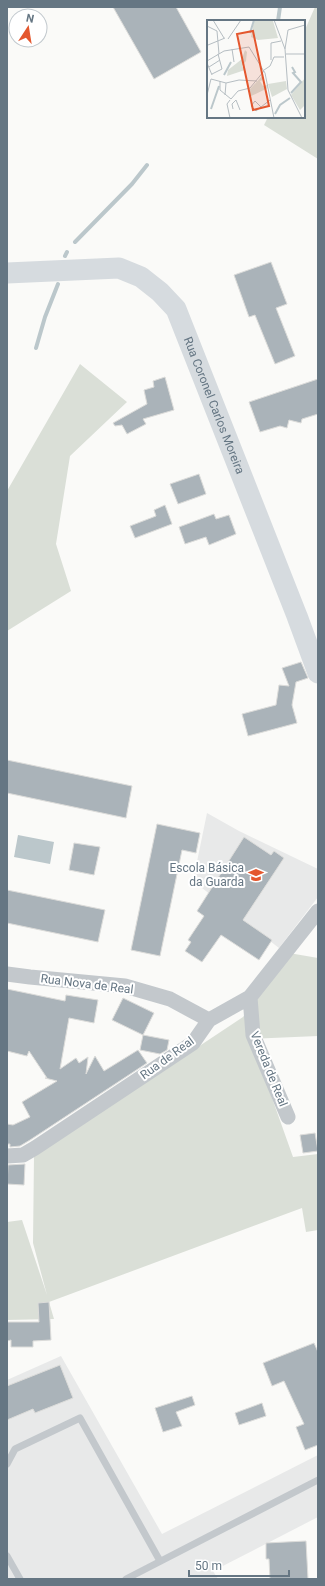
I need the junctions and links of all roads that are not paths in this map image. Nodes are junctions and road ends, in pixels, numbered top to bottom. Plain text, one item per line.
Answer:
1 (7, 273) edge
2 (318, 673) edge
3 (318, 912) edge
4 (7, 974) edge
5 (250, 997) junction
6 (209, 1020) junction
7 (288, 1117) dead end
8 (7, 1156) edge
9 (7, 1464) edge
10 (318, 1480) edge
11 (7, 1556) edge
12 (160, 1561) junction
13 (20, 1579) edge
14 (126, 1579) edge

1 - 2 main road, Rua Coronel Carlos Moreira
3 - 5 street, Rua de Real
4 - 6 street, Rua Nova de Real
5 - 6 street, Rua de Real
5 - 7 street, Vereda de Real
6 - 8 street, Rua de Real
9 - 12 lane
10 - 12 lane
11 - 13 lane
12 - 14 lane

